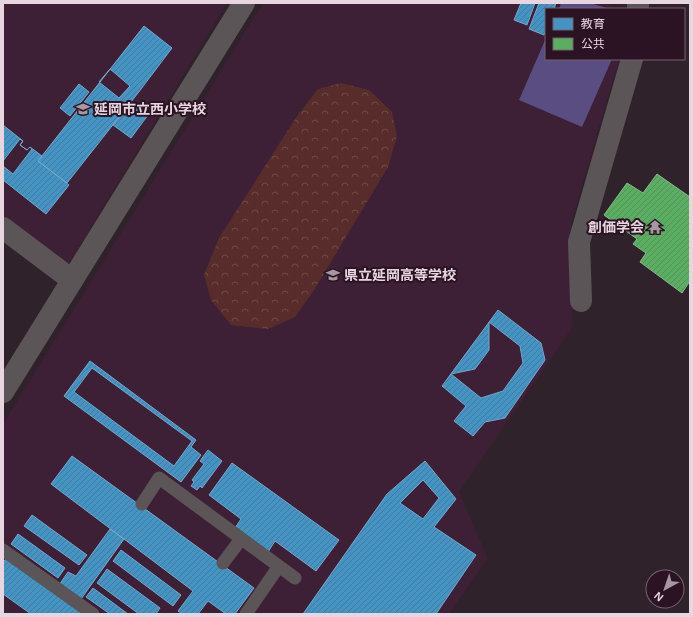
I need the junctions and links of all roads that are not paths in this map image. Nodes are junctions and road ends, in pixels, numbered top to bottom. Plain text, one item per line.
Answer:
1 (244, 3) edge
2 (632, 60) edge
3 (3, 228) edge
4 (72, 280) junction
5 (581, 301) dead end
6 (3, 392) edge
7 (142, 504) dead end
8 (242, 539) junction
9 (3, 550) edge
10 (223, 563) dead end
11 (279, 566) junction
12 (295, 578) dead end
13 (93, 614) edge
14 (246, 614) edge

1 - 4 street
2 - 5 street
3 - 4 street
4 - 6 street
7 - 8 lane
8 - 10 lane
8 - 11 lane
9 - 13 lane
11 - 12 lane
11 - 14 lane

